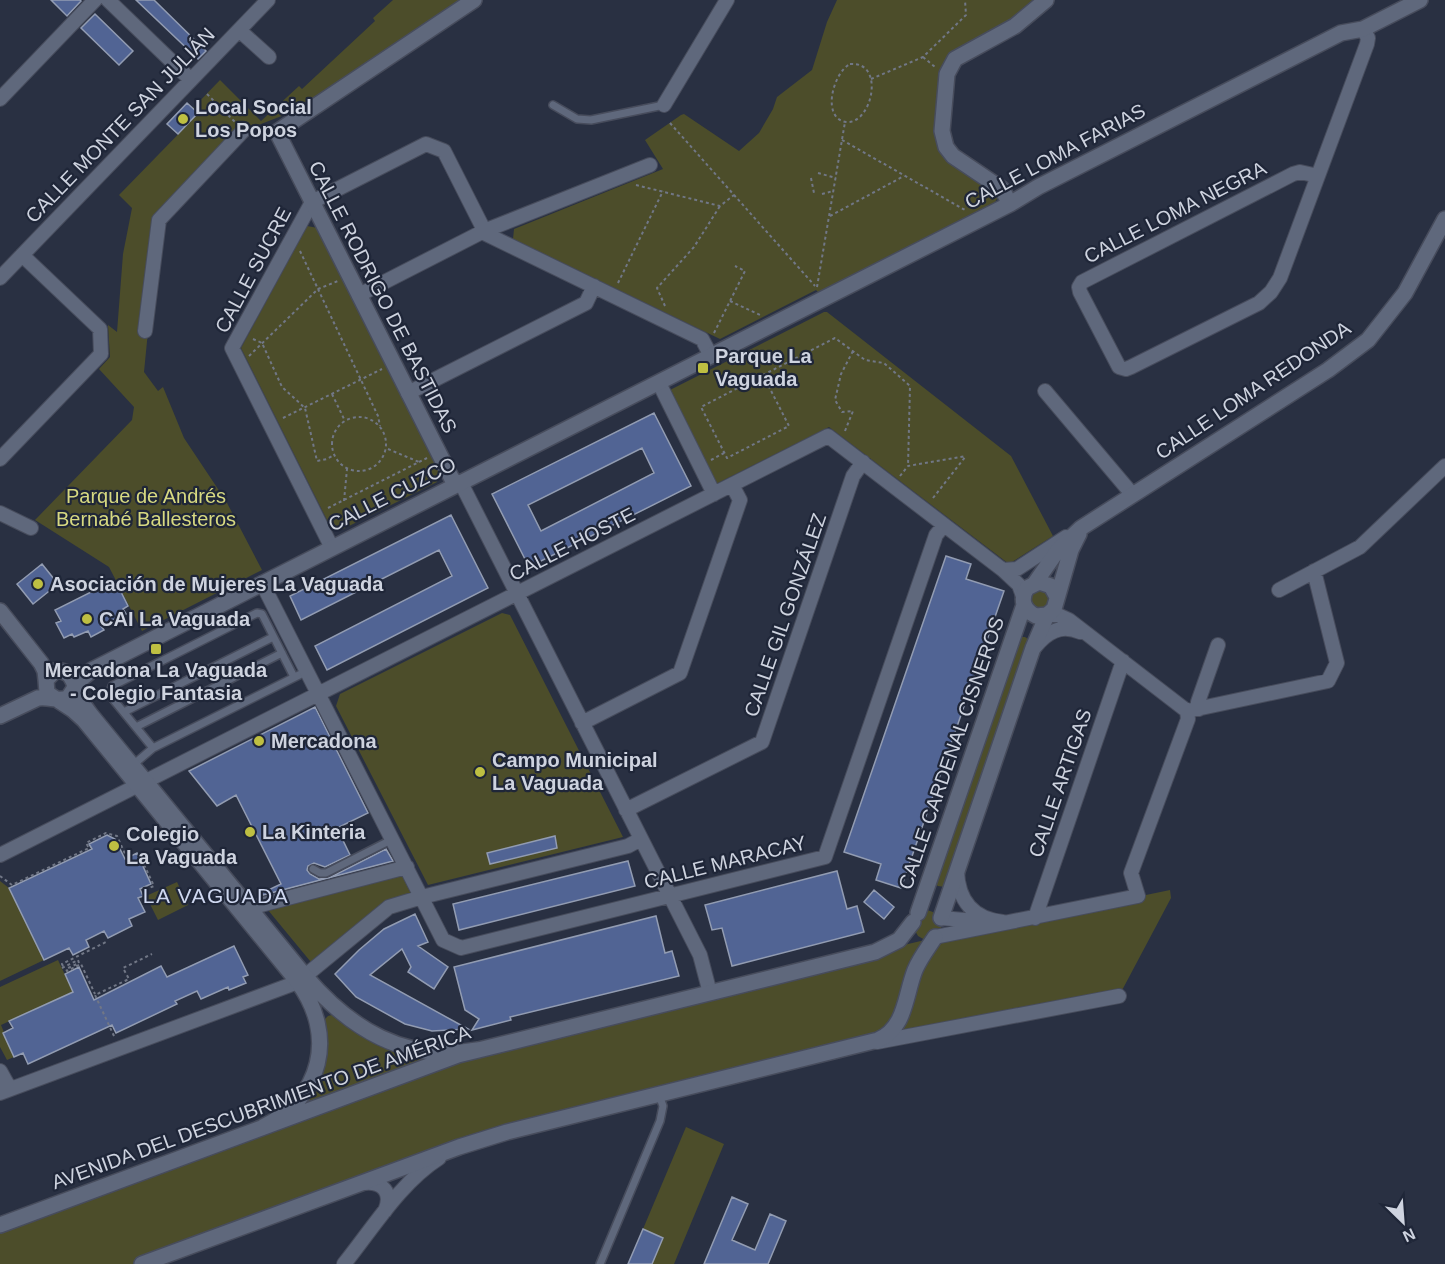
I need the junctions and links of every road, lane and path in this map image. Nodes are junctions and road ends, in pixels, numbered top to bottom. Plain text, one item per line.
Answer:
1 (95, 0) edge
2 (108, 0) edge
3 (268, 0) edge
4 (474, 0) edge
5 (728, 0) edge
6 (965, 0) edge
7 (1046, 0) edge
8 (1420, 0) edge
9 (1363, 29) junction
10 (239, 30) junction
11 (269, 57) dead end
12 (923, 57) junction
13 (942, 73) dead end
14 (871, 79) junction
15 (191, 80) junction
16 (207, 94) dead end
17 (0, 99) edge
18 (553, 105) dead end
19 (664, 105) joint
20 (846, 122) junction
21 (670, 123) dead end
22 (243, 131) joint
23 (842, 140) junction
24 (650, 165) dead end
25 (819, 173) dead end
26 (904, 176) junction
27 (1318, 176) junction
28 (811, 178) dead end
29 (836, 178) junction
30 (627, 183) dead end
31 (663, 190) junction
32 (833, 191) junction
33 (814, 193) dead end
34 (822, 194) dead end
35 (734, 195) junction
36 (312, 202) junction
37 (1010, 204) junction
38 (720, 206) junction
39 (973, 215) dead end
40 (829, 216) junction
41 (1445, 219) edge
42 (484, 231) junction
43 (297, 245) dead end
44 (22, 255) junction
45 (735, 266) dead end
46 (0, 278) edge
47 (343, 279) dead end
48 (594, 286) junction
49 (615, 288) dead end
50 (318, 289) junction
51 (359, 295) junction
52 (730, 302) junction
53 (669, 314) dead end
54 (761, 317) dead end
55 (146, 331) dead end
56 (713, 335) dead end
57 (247, 337) dead end
58 (262, 343) junction
59 (853, 350) junction
60 (711, 356) junction
61 (246, 359) dead end
62 (388, 366) dead end
63 (763, 375) junction
64 (360, 380) junction
65 (659, 383) junction
66 (1045, 391) dead end
67 (408, 393) junction
68 (332, 394) junction
69 (305, 408) junction
70 (277, 421) dead end
71 (345, 421) junction
72 (380, 426) junction
73 (841, 435) dead end
74 (387, 449) junction
75 (334, 455) junction
76 (432, 455) dead end
77 (0, 459) edge
78 (418, 462) junction
79 (863, 462) junction
80 (908, 466) junction
81 (1445, 466) edge
82 (347, 469) junction
83 (898, 479) dead end
84 (461, 483) junction
85 (732, 485) junction
86 (714, 494) junction
87 (1132, 494) junction
88 (344, 501) junction
89 (929, 503) dead end
90 (322, 511) dead end
91 (0, 513) edge
92 (944, 525) junction
93 (31, 528) dead end
94 (1065, 544) junction
95 (332, 548) junction
96 (1003, 570) junction
97 (1314, 571) junction
98 (262, 583) junction
99 (1035, 583) junction
100 (1279, 590) dead end
101 (517, 594) junction
102 (1057, 597) junction
103 (1024, 601) junction
104 (0, 611) edge
105 (1047, 615) junction
106 (1069, 620) junction
107 (273, 637) junction
108 (1092, 638) junction
109 (1218, 645) dead end
110 (1033, 648) junction
111 (282, 653) junction
112 (38, 657) junction
113 (1123, 661) junction
114 (92, 670) junction
115 (62, 671) junction
116 (307, 671) junction
117 (294, 677) junction
118 (46, 682) junction
119 (75, 687) junction
120 (319, 694) junction
121 (35, 699) junction
122 (54, 699) junction
123 (1193, 710) junction
124 (124, 712) junction
125 (0, 716) edge
126 (582, 723) junction
127 (136, 727) junction
128 (153, 748) junction
129 (132, 766) junction
130 (141, 784) junction
131 (626, 810) junction
132 (393, 839) junction
133 (641, 839) junction
134 (139, 854) dead end
135 (0, 855) edge
136 (126, 856) dead end
137 (407, 867) junction
138 (313, 869) dead end
139 (957, 870) junction
140 (0, 876) edge
141 (144, 891) dead end
142 (670, 896) junction
143 (422, 897) junction
144 (249, 908) junction
145 (916, 918) junction
146 (941, 918) junction
147 (1035, 918) junction
148 (1011, 923) junction
149 (935, 937) junction
150 (108, 941) dead end
151 (152, 954) dead end
152 (301, 979) junction
153 (710, 993) junction
154 (95, 995) junction
155 (1119, 996) dead end
156 (347, 1018) junction
157 (319, 1035) junction
158 (114, 1036) dead end
159 (866, 1044) junction
160 (477, 1050) junction
161 (0, 1071) edge
162 (5, 1091) edge
163 (659, 1095) junction
164 (262, 1127) junction
165 (459, 1147) junction
166 (354, 1185) junction
167 (383, 1215) junction
168 (0, 1224) edge
169 (142, 1264) edge
170 (344, 1264) edge
171 (600, 1264) edge

1 - 17 street
2 - 15 street
3 - 10 street, CALLE MONTE SAN JULIÁN
4 - 36 street, CALLE RODRIGO DE BASTIDAS
5 - 19 street
6 - 12 path
7 - 37 street
8 - 9 street, CALLE LOMA FARIAS
9 - 27 street, CALLE LOMA NEGRA
9 - 37 street, CALLE LOMA FARIAS
10 - 11 street
10 - 15 street, CALLE MONTE SAN JULIÁN
12 - 13 path
12 - 14 path
14 - 20 path
14 - 20 path
15 - 44 street, CALLE MONTE SAN JULIÁN
16 - 22 path
18 - 19 lane
20 - 23 path
21 - 35 path
22 - 55 street
23 - 26 path
23 - 29 path
24 - 42 street
25 - 29 path
26 - 39 path
26 - 40 path
27 - 27 street, CALLE LOMA NEGRA
28 - 33 path
29 - 32 path
30 - 31 path
31 - 38 path
31 - 49 path
32 - 34 path
32 - 40 path
35 - 38 path
35 - 40 path
36 - 42 street, CALLE SUCRE
36 - 51 street, CALLE RODRIGO DE BASTIDAS
36 - 95 street, CALLE SUCRE
37 - 60 street, CALLE LOMA FARIAS
38 - 53 path
41 - 87 street, CALLE LOMA REDONDA
42 - 48 street
42 - 51 street
43 - 50 path
44 - 46 street, CALLE MONTE SAN JULIÁN
44 - 77 street
45 - 52 path
47 - 50 path
48 - 60 street
48 - 67 street
50 - 58 path
50 - 64 path
51 - 67 street, CALLE RODRIGO DE BASTIDAS
52 - 54 path
52 - 56 path
57 - 58 path
58 - 61 path
58 - 69 path
59 - 63 path
59 - 73 path
59 - 80 path
60 - 65 street, CALLE CUZCO
62 - 64 path
63 - 63 path
64 - 68 path
64 - 72 path
65 - 84 street, CALLE CUZCO
65 - 86 street
66 - 87 street
67 - 84 street, CALLE RODRIGO DE BASTIDAS
68 - 69 path
68 - 71 path
69 - 70 path
69 - 75 path
71 - 72 path
71 - 75 path
72 - 74 path
74 - 78 path
74 - 82 path
75 - 82 path
76 - 78 path
78 - 88 path
79 - 85 street, CALLE HOSTE
79 - 92 street, CALLE HOSTE
79 - 131 street, CALLE GIL GONZÁLEZ
80 - 83 path
80 - 89 path
81 - 97 street
82 - 88 path
84 - 95 street, CALLE CUZCO
84 - 101 street, CALLE RODRIGO DE BASTIDAS
85 - 86 street, CALLE HOSTE
85 - 126 street
86 - 101 street, CALLE HOSTE
87 - 94 street, CALLE LOMA REDONDA
88 - 90 path
91 - 93 street
92 - 96 street, CALLE HOSTE
92 - 142 street, CALLE MARACAY
94 - 96 street
94 - 99 street
94 - 102 street
95 - 98 street, CALLE CUZCO
96 - 99 street, CALLE HOSTE
96 - 103 street, CALLE HOSTE
97 - 100 street
97 - 123 street
98 - 114 street, CALLE CUZCO
98 - 116 street, CALLE MARACAY
99 - 102 street
99 - 103 street
101 - 120 street, CALLE HOSTE
101 - 126 street, CALLE RODRIGO DE BASTIDAS
102 - 105 street
102 - 106 street
103 - 105 street
103 - 145 street, CALLE CARDENAL CISNEROS
104 - 112 street
105 - 106 street
105 - 110 street
106 - 108 street
107 - 111 lane
107 - 124 lane
107 - 124 lane
108 - 110 street
108 - 113 street
109 - 123 street
110 - 139 street
111 - 117 lane
111 - 127 lane
112 - 115 street
112 - 118 street
113 - 123 street
113 - 147 street, CALLE ARTIGAS
114 - 115 street, CALLE CUZCO
114 - 119 street, CALLE CUZCO
115 - 118 street
115 - 119 street
116 - 117 lane
116 - 120 street, CALLE MARACAY
117 - 128 lane
118 - 121 street
118 - 122 street
119 - 122 street
119 - 129 street
120 - 130 street, CALLE HOSTE
120 - 132 street, CALLE MARACAY
121 - 122 street
121 - 125 street
122 - 130 street
123 - 147 street
124 - 127 lane
126 - 131 street, CALLE RODRIGO DE BASTIDAS
127 - 128 lane
128 - 129 lane
129 - 130 street
130 - 135 street, CALLE HOSTE
130 - 144 street
130 - 152 street
131 - 133 street, CALLE RODRIGO DE BASTIDAS
132 - 137 street, CALLE MARACAY
132 - 138 lane
133 - 142 street, CALLE RODRIGO DE BASTIDAS
133 - 143 street
134 - 141 path
136 - 140 path
137 - 143 street, CALLE MARACAY
137 - 144 street
139 - 146 street
139 - 148 street
142 - 143 street, CALLE MARACAY
142 - 153 street, CALLE RODRIGO DE BASTIDAS
143 - 152 street
144 - 152 street
145 - 146 street
145 - 149 street
145 - 153 street, AVENIDA DEL DESCUBRIMIENTO DE AMÉRICA
146 - 148 street
146 - 149 street
147 - 148 street
148 - 149 street
149 - 159 street
150 - 154 path
151 - 154 path
152 - 156 street
152 - 157 street
152 - 162 street
153 - 160 street, AVENIDA DEL DESCUBRIMIENTO DE AMÉRICA
154 - 158 path
155 - 159 street
156 - 157 street
156 - 160 street
157 - 164 street
159 - 163 street
160 - 164 street, AVENIDA DEL DESCUBRIMIENTO DE AMÉRICA
161 - 162 street
163 - 165 street
163 - 171 lane
164 - 168 street, AVENIDA DEL DESCUBRIMIENTO DE AMÉRICA
165 - 166 street
165 - 167 street
166 - 167 street
166 - 169 street
167 - 170 street

